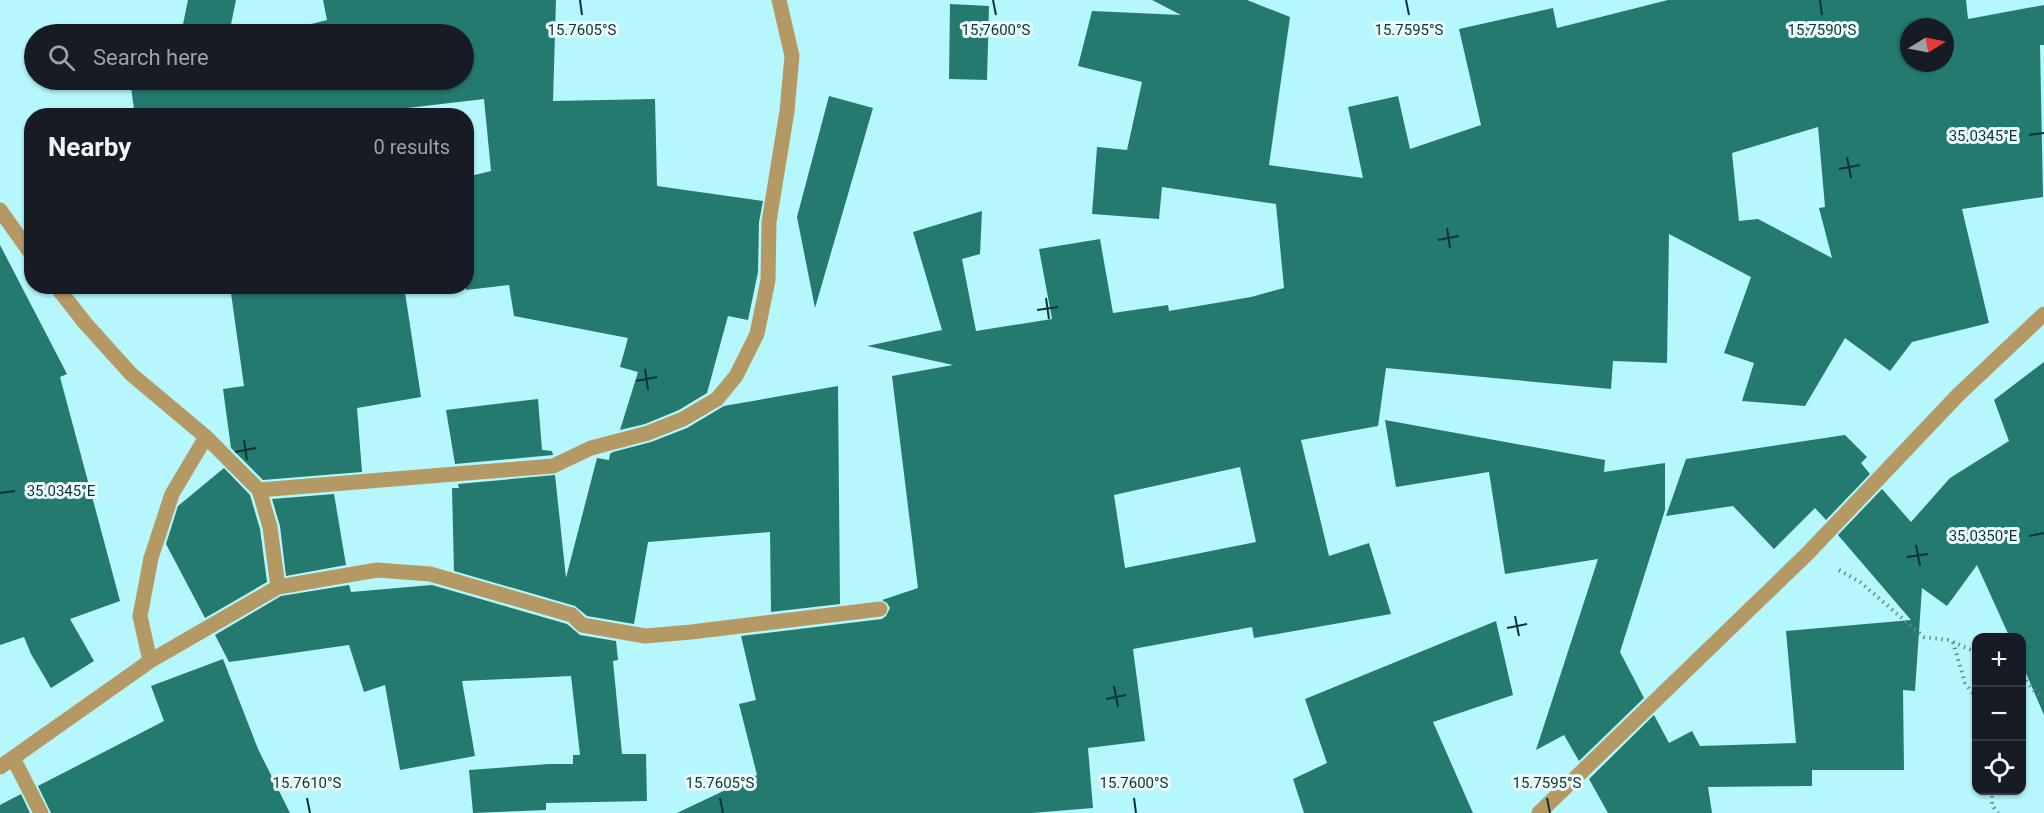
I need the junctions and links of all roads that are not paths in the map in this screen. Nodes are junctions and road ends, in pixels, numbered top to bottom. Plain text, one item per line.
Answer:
1 (779, 0) edge
2 (0, 210) edge
3 (24, 244) edge
4 (63, 294) edge
5 (2044, 314) edge
6 (206, 437) junction
7 (259, 490) junction
8 (278, 587) junction
9 (880, 609) dead end
10 (150, 661) junction
11 (13, 758) junction
12 (0, 767) edge
13 (41, 813) edge
14 (1539, 813) edge

1 - 7 street
2 - 3 street
4 - 6 street
5 - 14 street
6 - 7 street
6 - 10 street
7 - 8 street
8 - 9 street
8 - 10 street
10 - 11 street
11 - 12 street
11 - 13 street

